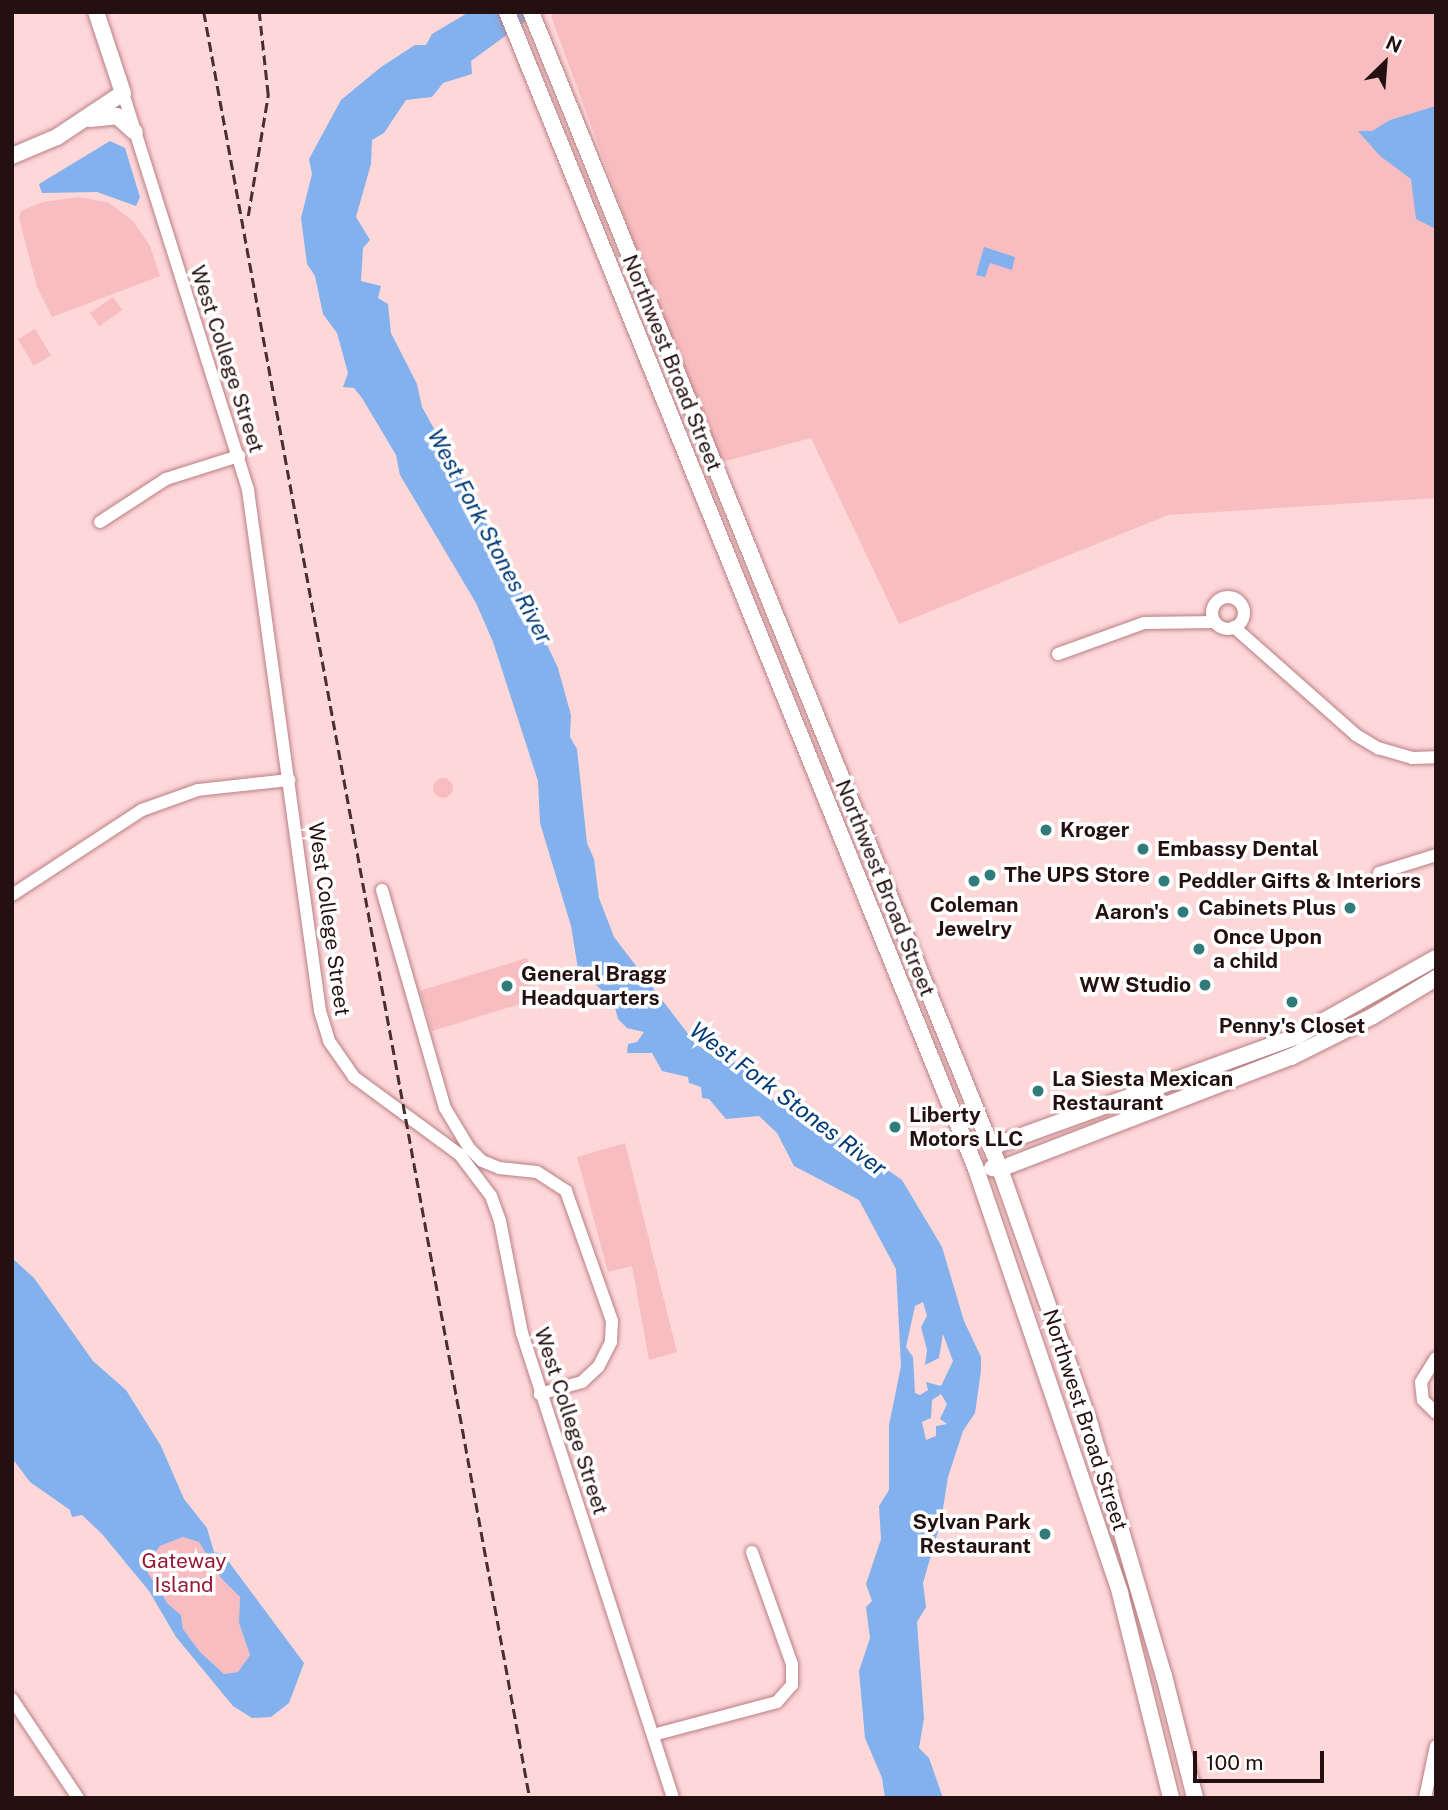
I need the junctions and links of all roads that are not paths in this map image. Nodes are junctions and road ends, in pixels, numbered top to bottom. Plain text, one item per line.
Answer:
1 (96, 12) edge
2 (507, 12) edge
3 (531, 12) edge
4 (123, 93) junction
5 (81, 121) junction
6 (135, 132) junction
7 (12, 156) edge
8 (669, 352) junction
9 (648, 360) junction
10 (239, 456) junction
11 (715, 464) junction
12 (694, 473) junction
13 (100, 522) dead end
14 (1215, 622) junction
15 (1234, 628) junction
16 (1058, 654) dead end
17 (829, 747) junction
18 (808, 755) junction
19 (1436, 757) edge
20 (289, 780) junction
21 (872, 853) junction
22 (1436, 855) edge
23 (851, 860) junction
24 (1379, 873) dead end
25 (382, 890) dead end
26 (12, 895) edge
27 (904, 931) junction
28 (883, 939) junction
29 (1436, 958) edge
30 (1436, 978) edge
31 (991, 1147) junction
32 (975, 1166) junction
33 (1000, 1169) junction
34 (1436, 1358) edge
35 (540, 1394) junction
36 (1436, 1413) edge
37 (1090, 1425) junction
38 (1069, 1432) junction
39 (752, 1552) dead end
40 (1139, 1587) junction
41 (1120, 1593) junction
42 (12, 1699) edge
43 (653, 1735) junction
44 (1436, 1746) edge
45 (1190, 1775) junction
46 (1169, 1790) edge
47 (78, 1798) edge
48 (673, 1798) edge
49 (1195, 1798) edge
50 (1425, 1798) edge

1 - 4 main road
2 - 9 main road, Northwest Broad Street
3 - 8 main road, Northwest Broad Street
4 - 5 main road
4 - 6 street, West College Street
5 - 6 main road
5 - 7 main road
6 - 10 street, West College Street
8 - 9 main road
8 - 11 main road, Northwest Broad Street
9 - 12 main road, Northwest Broad Street
10 - 13 street
10 - 20 street, West College Street
11 - 12 main road
11 - 17 main road, Northwest Broad Street
12 - 18 main road, Northwest Broad Street
14 - 15 street
14 - 15 street
14 - 16 street
15 - 19 street
17 - 18 main road
17 - 21 main road, Northwest Broad Street
18 - 23 main road, Northwest Broad Street
20 - 26 street
20 - 35 street, West College Street
21 - 23 main road
21 - 27 main road, Northwest Broad Street
22 - 24 street
23 - 28 main road, Northwest Broad Street
25 - 35 street
27 - 28 main road
27 - 31 main road, Northwest Broad Street
28 - 32 main road, Northwest Broad Street
29 - 31 main road
30 - 33 main road
31 - 32 main road
31 - 33 main road, Northwest Broad Street
32 - 33 main road
32 - 38 main road, Northwest Broad Street
33 - 37 main road, Northwest Broad Street
34 - 36 street
35 - 43 street, West College Street
37 - 38 main road
37 - 40 main road, Northwest Broad Street
38 - 41 main road, Northwest Broad Street
39 - 43 street
40 - 41 main road
40 - 45 main road, Northwest Broad Street
41 - 46 main road, Northwest Broad Street
42 - 47 street
43 - 48 street, West College Street
44 - 50 street
45 - 46 main road
45 - 49 main road, Northwest Broad Street

